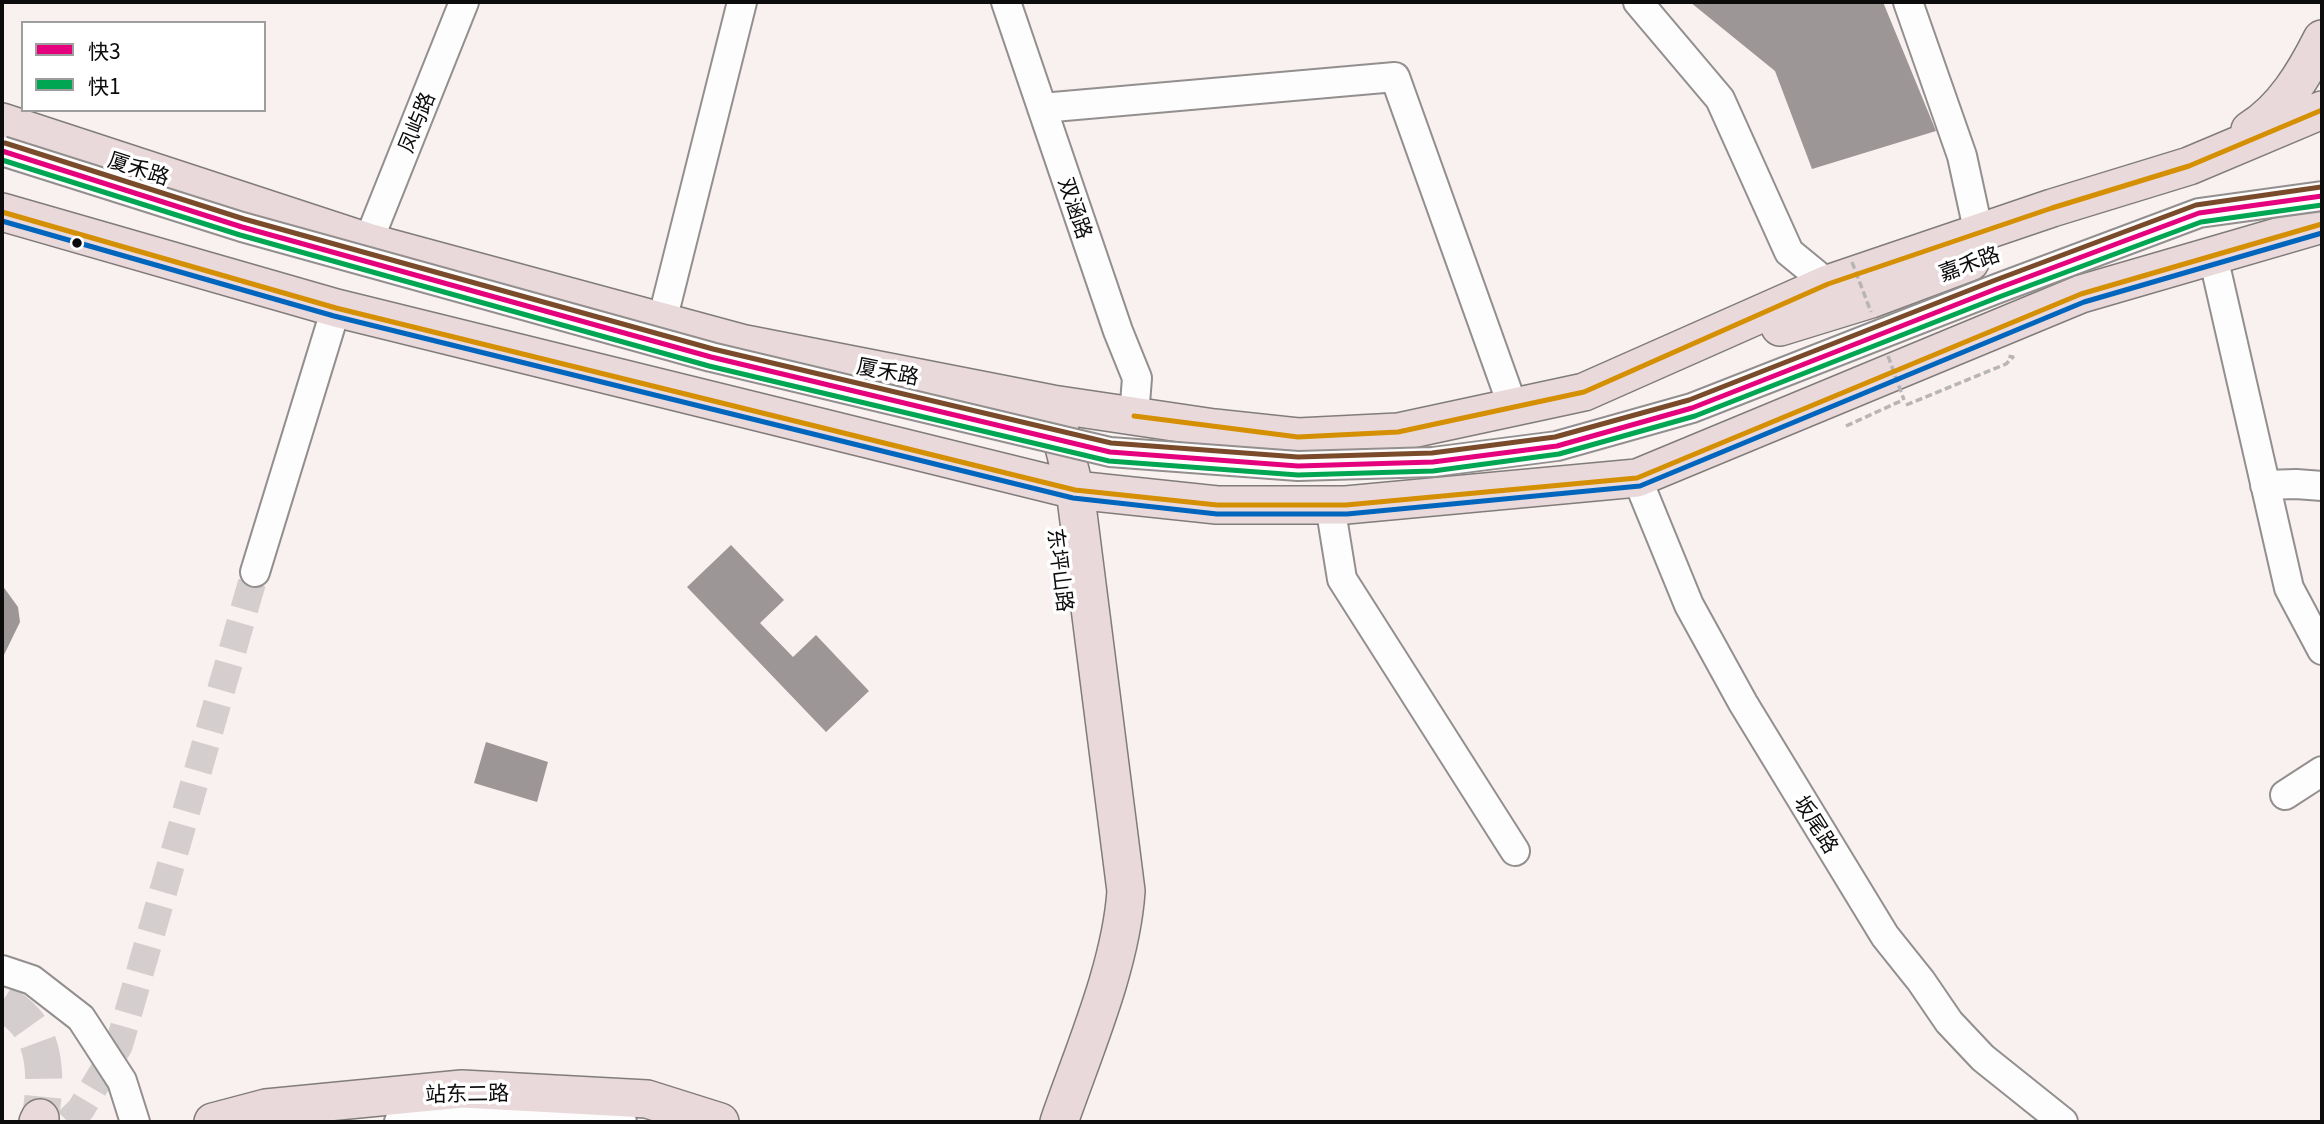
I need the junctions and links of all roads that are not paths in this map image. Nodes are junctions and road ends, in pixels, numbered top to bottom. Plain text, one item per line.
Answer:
1 (464, 2) edge
2 (742, 2) edge
3 (1006, 2) edge
4 (1638, 2) edge
5 (1908, 2) edge
6 (2322, 39) edge
7 (1042, 108) junction
8 (2322, 110) edge
9 (2, 122) edge
10 (2322, 134) edge
11 (2, 151) edge
12 (2200, 170) junction
13 (2322, 195) edge
14 (2, 212) edge
15 (2322, 224) edge
16 (1979, 234) junction
17 (2322, 236) edge
18 (368, 242) junction
19 (2221, 254) junction
20 (1828, 284) junction
21 (2081, 293) junction
22 (336, 308) junction
23 (662, 321) junction
24 (1612, 379) junction
25 (1052, 404) junction
26 (1513, 407) junction
27 (1134, 416) junction
28 (1637, 478) junction
29 (2265, 485) junction
30 (2322, 486) edge
31 (1063, 487) junction
32 (1330, 505) junction
33 (255, 572) tunnel mouth
34 (2322, 650) edge
35 (2322, 771) edge
36 (2285, 795) dead end
37 (1515, 851) dead end
38 (2, 970) edge
39 (135, 1122) edge
40 (213, 1122) edge
41 (399, 1122) edge
42 (622, 1122) edge
43 (720, 1122) edge
44 (1034, 1122) edge
45 (1059, 1122) edge
46 (2063, 1122) edge

1 - 18 street, 凤屿路
2 - 23 street
3 - 7 street, 双涵路
4 - 20 street
5 - 16 street
6 - 12 main road
7 - 26 street
7 - 27 street, 双涵路
8 - 12 main road
9 - 18 main road, 厦禾路
10 - 12 main road, 嘉禾路
11 - 13 street, bridge
12 - 16 main road
12 - 24 main road, 嘉禾路
13 - 21 main road, bridge
14 - 22 main road
15 - 19 main road
16 - 20 main road
17 - 19 main road
18 - 23 main road, 厦禾路
19 - 21 main road
19 - 29 street
20 - 24 main road
21 - 28 main road
22 - 31 main road
22 - 33 street
23 - 25 main road, 厦禾路
24 - 26 main road, 厦禾路
25 - 27 main road, 厦禾路
25 - 31 main road, 东坪山路
26 - 27 main road, 厦禾路
28 - 32 main road
28 - 46 street, 坂尾路
29 - 30 street
29 - 34 street
31 - 32 main road
31 - 44 main road, 东坪山路
31 - 45 main road, 东坪山路
32 - 37 street
35 - 36 street
38 - 39 street
40 - 43 main road, 站东二路
41 - 42 street

